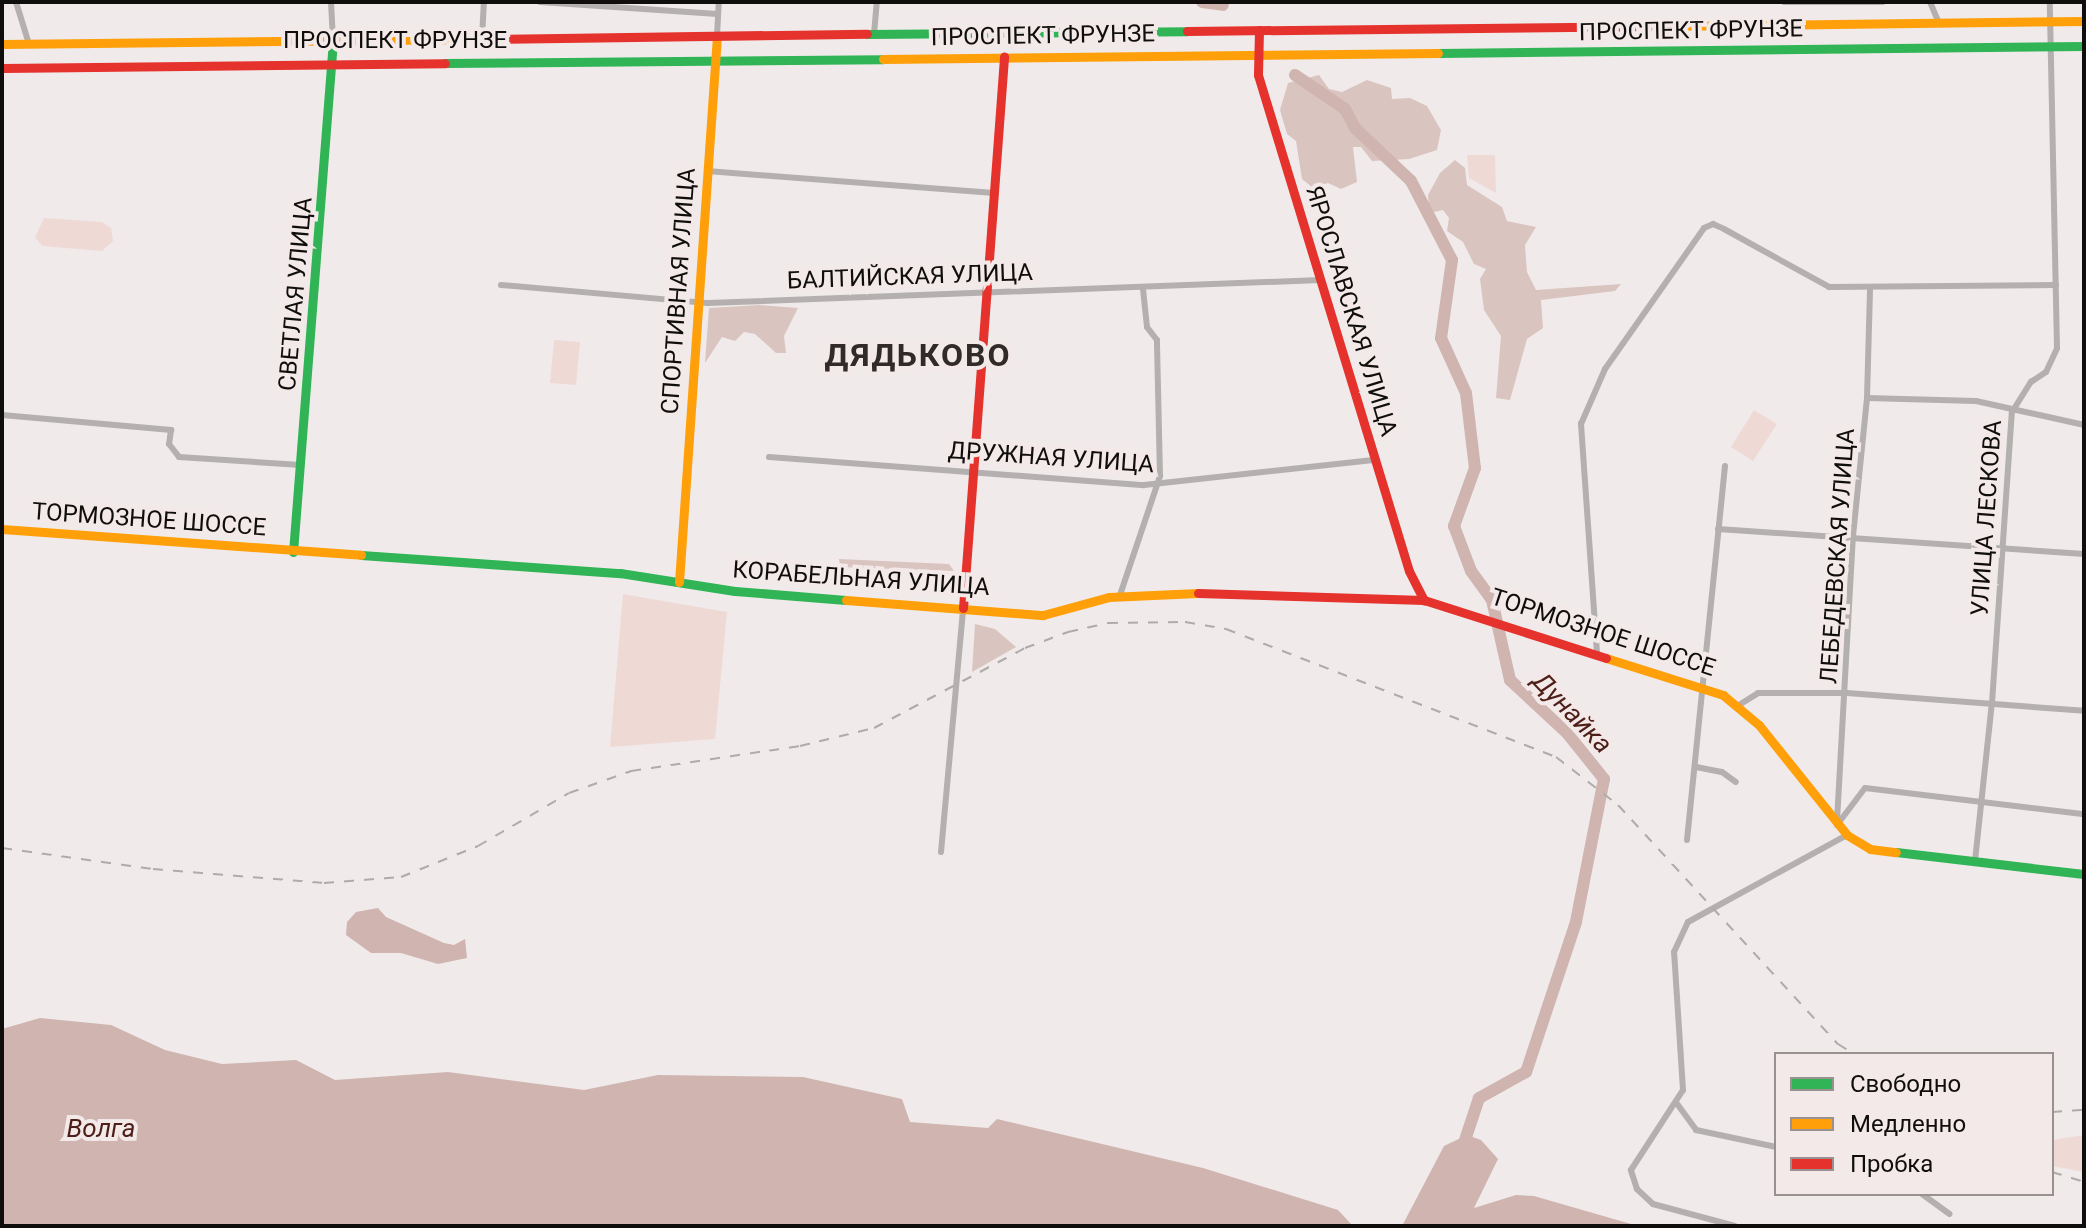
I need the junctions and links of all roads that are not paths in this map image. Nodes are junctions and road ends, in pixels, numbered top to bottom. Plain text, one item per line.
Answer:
1 (16, 2) edge
2 (331, 2) edge
3 (484, 2) edge
4 (540, 2) edge
5 (719, 2) edge
6 (877, 2) edge
7 (1784, 2) edge
8 (1883, 2) edge
9 (1930, 2) edge
10 (2050, 2) edge
11 (604, 3) edge
12 (718, 14) junction
13 (2084, 21) edge
14 (2051, 22) junction
15 (1939, 23) junction
16 (1259, 30) junction
17 (874, 35) junction
18 (717, 36) junction
19 (482, 38) junction
20 (333, 40) junction
21 (2, 44) edge
22 (29, 44) junction
23 (2084, 46) edge
24 (2052, 47) junction
25 (1258, 53) junction
26 (1004, 57) junction
27 (715, 59) junction
28 (334, 61) junction
29 (2, 68) edge
30 (706, 171) junction
31 (994, 193) junction
32 (1321, 280) junction
33 (501, 285) dead end
34 (2056, 285) junction
35 (1143, 289) junction
36 (1870, 289) junction
37 (987, 292) junction
38 (699, 301) junction
39 (1867, 398) junction
40 (2012, 412) junction
41 (2, 415) edge
42 (2084, 425) edge
43 (769, 457) dead end
44 (1376, 460) junction
45 (301, 465) junction
46 (1725, 466) dead end
47 (976, 471) junction
48 (1158, 484) junction
49 (2, 529) edge
50 (1718, 529) junction
51 (1853, 536) junction
52 (2000, 546) junction
53 (293, 552) junction
54 (2084, 554) edge
55 (679, 582) junction
56 (1120, 595) junction
57 (1424, 600) junction
58 (963, 608) junction
59 (1597, 653) junction
60 (1705, 686) junction
61 (1847, 693) junction
62 (1992, 703) junction
63 (1739, 705) junction
64 (2084, 711) edge
65 (1696, 767) junction
66 (1736, 782) dead end
67 (1979, 801) junction
68 (2084, 814) edge
69 (1837, 825) junction
70 (1847, 835) junction
71 (1687, 840) dead end
72 (941, 852) dead end
73 (1975, 861) junction
74 (2084, 874) edge
75 (1678, 1105) junction
76 (1774, 1147) edge
77 (1925, 1196) edge
78 (1950, 1214) dead end
79 (1735, 1226) edge

1 - 22 street
2 - 20 street
3 - 19 street
4 - 11 street
5 - 12 street, СПОРТИВНАЯ УЛИЦА
6 - 17 street
7 - 8 street
9 - 15 street
10 - 14 street, УЛИЦА ЛЕСКОВА
11 - 12 street
12 - 18 street, СПОРТИВНАЯ УЛИЦА
13 - 14 street, ПРОСПЕКТ ФРУНЗЕ
14 - 15 street, ПРОСПЕКТ ФРУНЗЕ
14 - 24 street, УЛИЦА ЛЕСКОВА
15 - 16 street, ПРОСПЕКТ ФРУНЗЕ
16 - 17 street, ПРОСПЕКТ ФРУНЗЕ
16 - 25 street, ЯРОСЛАВСКАЯ УЛИЦА
17 - 18 street, ПРОСПЕКТ ФРУНЗЕ
18 - 19 street, ПРОСПЕКТ ФРУНЗЕ
18 - 27 street, СПОРТИВНАЯ УЛИЦА
19 - 20 street, ПРОСПЕКТ ФРУНЗЕ
20 - 22 street, ПРОСПЕКТ ФРУНЗЕ
20 - 28 street, СВЕТЛАЯ УЛИЦА
21 - 22 street, ПРОСПЕКТ ФРУНЗЕ
23 - 24 street, ПРОСПЕКТ ФРУНЗЕ
24 - 25 street, ПРОСПЕКТ ФРУНЗЕ
24 - 34 street, УЛИЦА ЛЕСКОВА
25 - 26 street, ПРОСПЕКТ ФРУНЗЕ
25 - 32 street, ЯРОСЛАВСКАЯ УЛИЦА
26 - 27 street, ПРОСПЕКТ ФРУНЗЕ
26 - 31 street
27 - 28 street, ПРОСПЕКТ ФРУНЗЕ
27 - 30 street, СПОРТИВНАЯ УЛИЦА
28 - 29 street, ПРОСПЕКТ ФРУНЗЕ
28 - 45 street, СВЕТЛАЯ УЛИЦА
30 - 31 street
30 - 38 street, СПОРТИВНАЯ УЛИЦА
31 - 37 street
32 - 35 street, БАЛТИЙСКАЯ УЛИЦА
32 - 44 street, ЯРОСЛАВСКАЯ УЛИЦА
33 - 38 street, БАЛТИЙСКАЯ УЛИЦА
34 - 36 street
34 - 40 street, УЛИЦА ЛЕСКОВА
35 - 37 street, БАЛТИЙСКАЯ УЛИЦА
35 - 48 street
36 - 39 street, ЛЕБЕДЕВСКАЯ УЛИЦА
36 - 59 street
37 - 38 street, БАЛТИЙСКАЯ УЛИЦА
37 - 47 street
38 - 55 street, СПОРТИВНАЯ УЛИЦА
39 - 40 street
39 - 51 street, ЛЕБЕДЕВСКАЯ УЛИЦА
40 - 42 street
40 - 52 street, УЛИЦА ЛЕСКОВА
41 - 45 street
43 - 47 street, ДРУЖНАЯ УЛИЦА
44 - 48 street, ДРУЖНАЯ УЛИЦА
44 - 57 street, ЯРОСЛАВСКАЯ УЛИЦА
45 - 53 street, СВЕТЛАЯ УЛИЦА
46 - 50 street
47 - 48 street, ДРУЖНАЯ УЛИЦА
47 - 58 street
48 - 56 street
49 - 53 street, ТОРМОЗНОЕ ШОССЕ
50 - 51 street
50 - 60 street
51 - 52 street
51 - 61 street, ЛЕБЕДЕВСКАЯ УЛИЦА
52 - 54 street
52 - 62 street, УЛИЦА ЛЕСКОВА
53 - 55 street, КОРАБЕЛЬНАЯ УЛИЦА
55 - 58 street, КОРАБЕЛЬНАЯ УЛИЦА
56 - 57 street, КОРАБЕЛЬНАЯ УЛИЦА
56 - 58 street, КОРАБЕЛЬНАЯ УЛИЦА
57 - 59 street, ТОРМОЗНОЕ ШОССЕ
58 - 72 street
59 - 60 street, ТОРМОЗНОЕ ШОССЕ
60 - 63 street, ТОРМОЗНОЕ ШОССЕ
60 - 65 street
61 - 62 street
61 - 63 street
61 - 69 street, ЛЕБЕДЕВСКАЯ УЛИЦА
62 - 64 street
62 - 67 street, УЛИЦА ЛЕСКОВА
63 - 69 street, ТОРМОЗНОЕ ШОССЕ
65 - 66 street
65 - 71 street
67 - 68 street
67 - 69 street
67 - 73 street, УЛИЦА ЛЕСКОВА
69 - 70 street, ТОРМОЗНОЕ ШОССЕ
70 - 73 street, ТОРМОЗНОЕ ШОССЕ
70 - 75 street
73 - 74 street, ТОРМОЗНОЕ ШОССЕ
75 - 76 street
75 - 79 street
77 - 78 street

